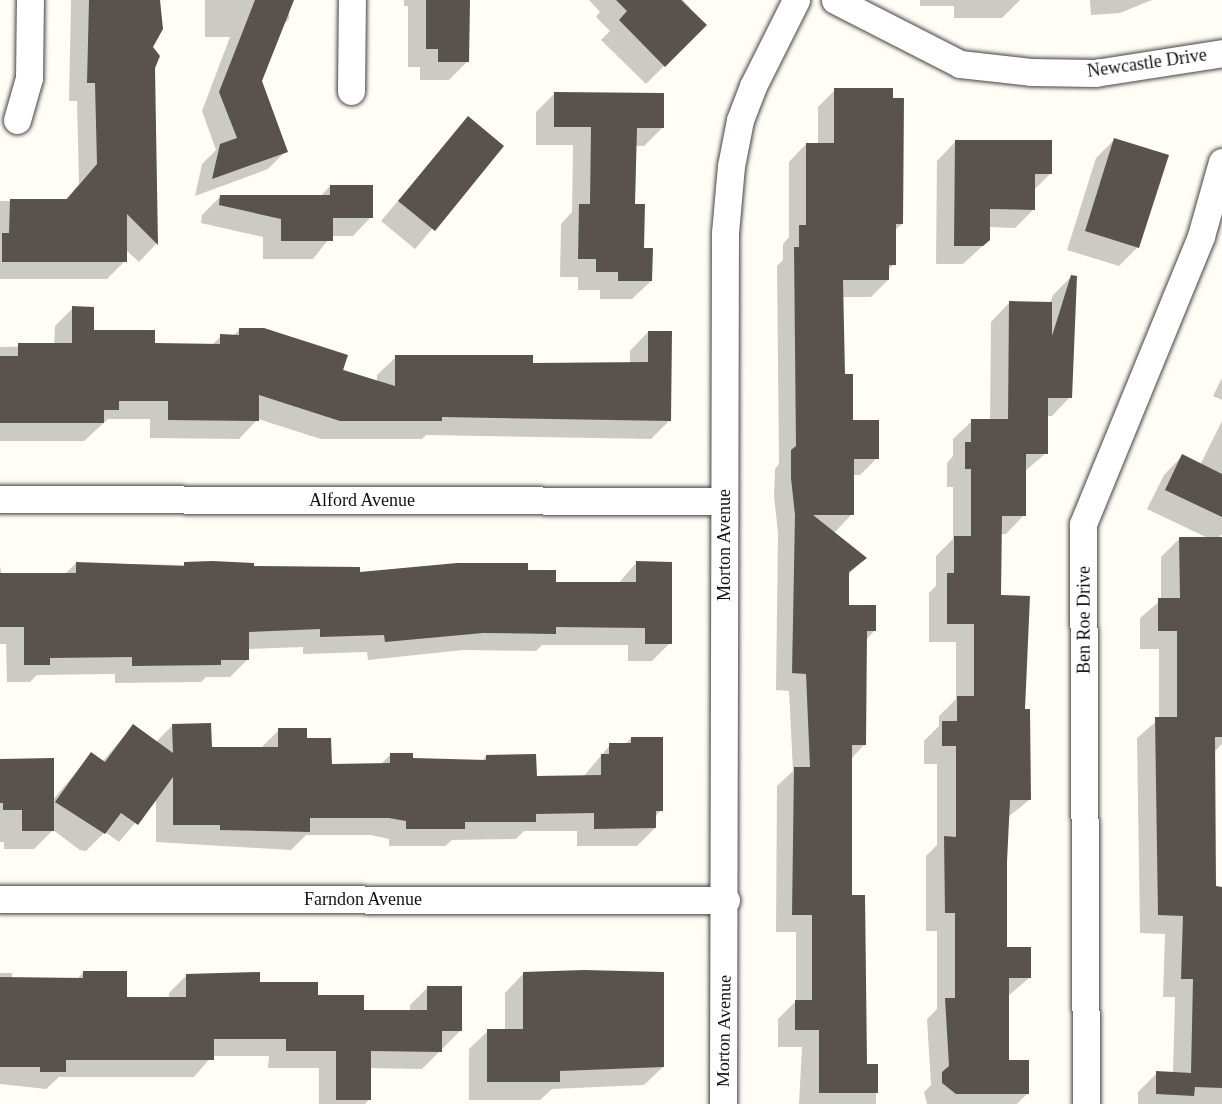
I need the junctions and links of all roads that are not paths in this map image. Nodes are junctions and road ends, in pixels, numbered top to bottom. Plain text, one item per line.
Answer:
1 (30, 0) edge
2 (352, 0) edge
3 (796, 0) edge
4 (836, 0) edge
5 (1222, 53) edge
6 (351, 91) dead end
7 (17, 120) dead end
8 (1222, 162) edge
9 (0, 500) edge
10 (724, 501) junction
11 (0, 899) edge
12 (726, 900) junction
13 (723, 1104) edge
14 (1086, 1104) edge

1 - 7 street
2 - 6 street
3 - 10 street, Morton Avenue
4 - 5 street, Newcastle Drive
8 - 14 street, Ben Roe Drive
9 - 10 street, Alford Avenue
10 - 12 street, Morton Avenue
11 - 12 street, Farndon Avenue
12 - 13 street, Morton Avenue

